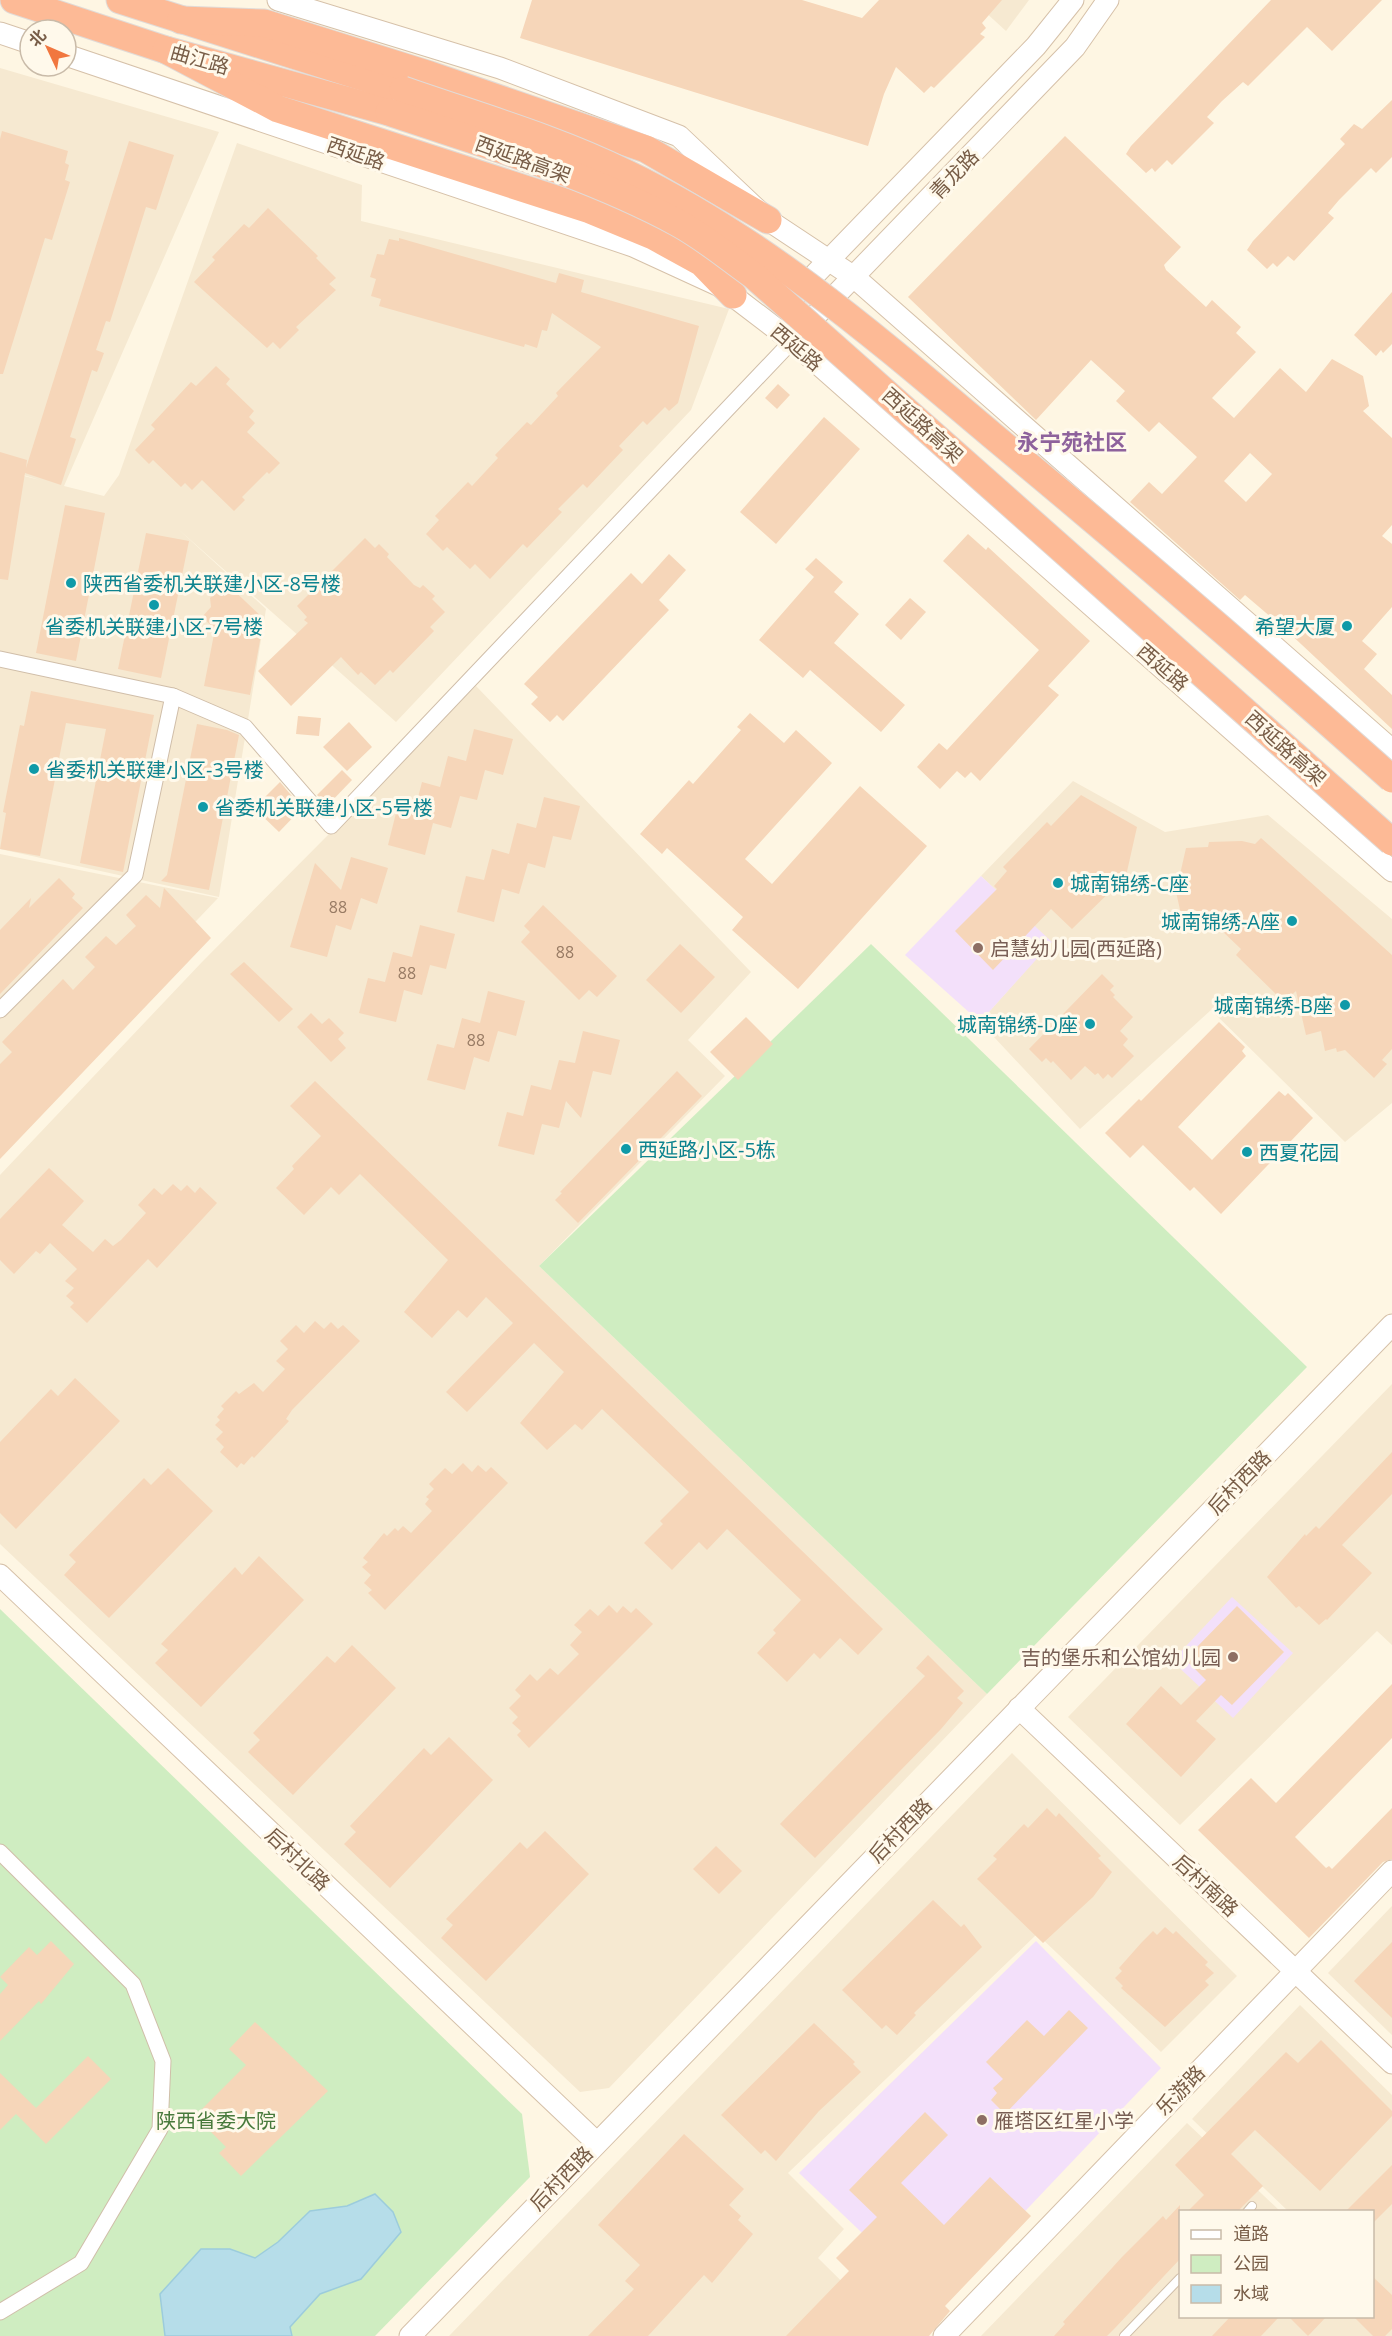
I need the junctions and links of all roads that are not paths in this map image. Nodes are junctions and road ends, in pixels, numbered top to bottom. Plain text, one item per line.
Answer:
1 (14, 0) edge
2 (120, 0) edge
3 (278, 0) edge
4 (1073, 0) edge
5 (1108, 0) edge
6 (181, 20) junction
7 (0, 33) edge
8 (18, 39) edge
9 (166, 50) junction
10 (78, 59) edge
11 (396, 101) junction
12 (768, 220) junction
13 (829, 260) junction
14 (855, 277) junction
15 (733, 295) junction
16 (768, 322) junction
17 (792, 341) junction
18 (0, 659) edge
19 (173, 696) junction
20 (1392, 750) edge
21 (1392, 779) edge
22 (1392, 842) edge
23 (1392, 871) edge
24 (0, 1010) edge
25 (1392, 1325) edge
26 (0, 1575) edge
27 (1019, 1708) junction
28 (0, 1852) edge
29 (1392, 1871) edge
30 (1296, 1970) junction
31 (1392, 2063) edge
32 (596, 2142) junction
33 (1179, 2279) edge
34 (0, 2312) edge
35 (410, 2336) edge
36 (944, 2336) edge
37 (1124, 2336) edge

1 - 9 highway, 曲江路
2 - 6 highway, 曲江路
3 - 12 street
4 - 13 street, 青龙路
5 - 14 street, 青龙路
6 - 11 highway, 曲江路
6 - 12 highway
7 - 8 street
9 - 11 highway, 曲江路
9 - 15 highway
10 - 15 street, 西延路
11 - 21 highway, 西延路高架, bridge
11 - 22 highway, 西延路高架, bridge
12 - 13 street
13 - 14 street
13 - 16 street, 青龙路
14 - 17 street, 青龙路
14 - 20 street
15 - 16 street, 西延路
16 - 17 street, 西延路
17 - 19 street
17 - 23 street, 西延路
18 - 19 street
19 - 24 street
25 - 27 street, 后村西路
26 - 32 street, 后村北路
27 - 30 street, 后村南路
27 - 32 street, 后村西路
28 - 34 street
29 - 30 street, 乐游路
30 - 31 street, 后村南路
30 - 36 street, 乐游路
32 - 35 street, 后村西路
33 - 37 lane

